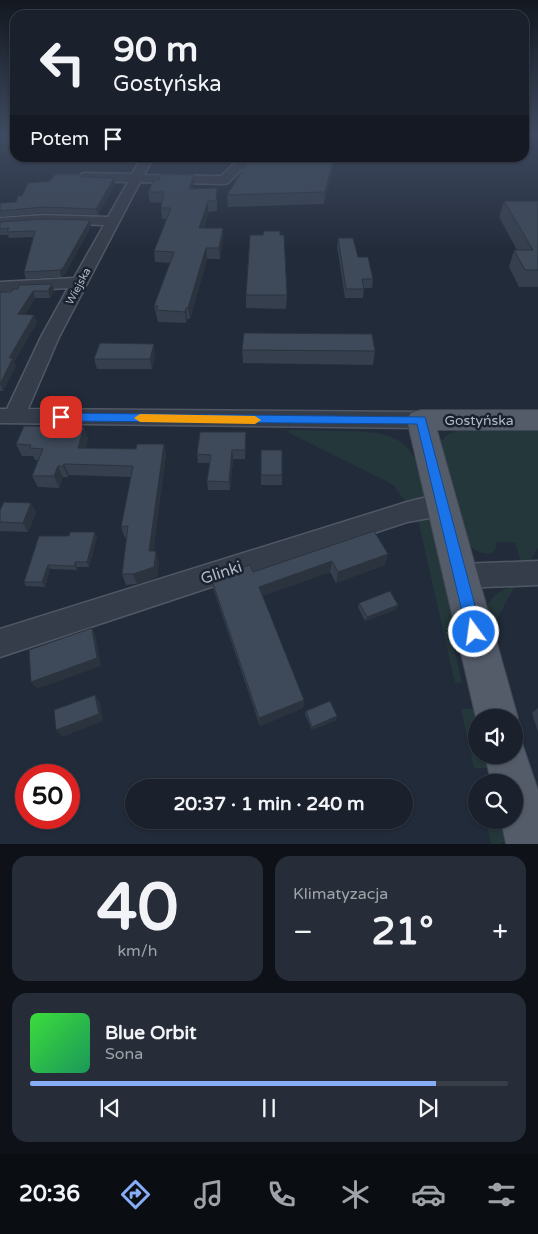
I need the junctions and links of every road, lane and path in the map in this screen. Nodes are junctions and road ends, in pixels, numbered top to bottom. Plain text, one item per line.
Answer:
1 (139, 172) edge
2 (208, 172) edge
3 (232, 172) edge
4 (137, 176) junction
5 (83, 177) edge
6 (112, 221) junction
7 (0, 222) edge
8 (79, 282) junction
9 (0, 287) edge
10 (4, 418) edge
11 (421, 420) junction
12 (538, 420) edge
13 (443, 507) junction
14 (538, 573) edge
15 (460, 576) junction
16 (0, 643) edge
17 (495, 709) edge
18 (523, 817) edge
19 (530, 844) edge

1 - 4 street, Wiejska
2 - 4 street
3 - 4 street
4 - 5 street
4 - 6 street, Wiejska
6 - 7 street
6 - 8 street, Wiejska
8 - 9 street
8 - 10 street, Wiejska
10 - 11 street, Gostyńska
11 - 12 main road, Gostyńska
11 - 13 main road
13 - 15 main road
13 - 16 street, Glinki
14 - 15 street
15 - 17 main road
18 - 19 main road

